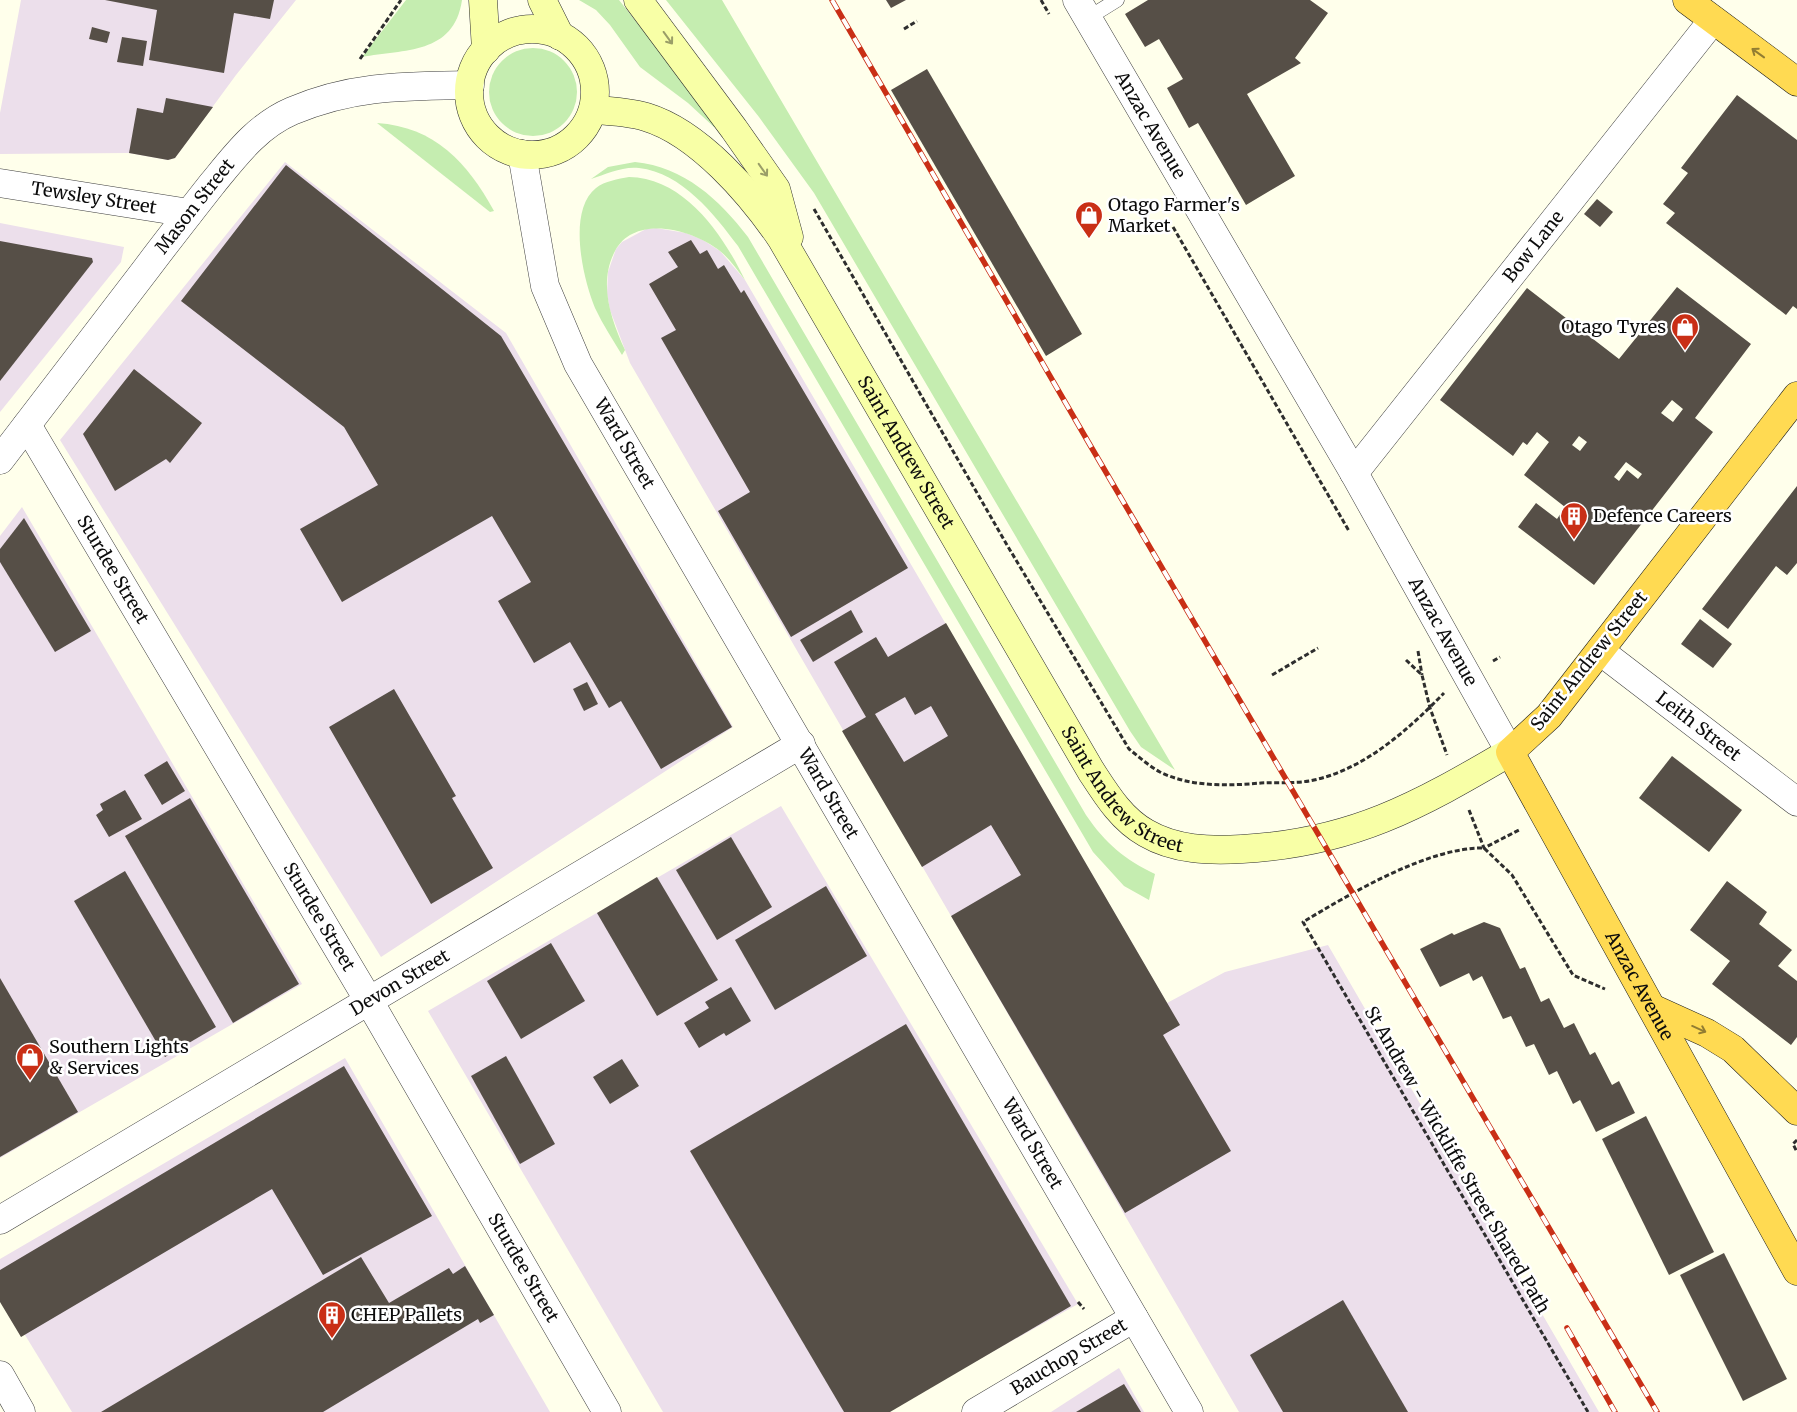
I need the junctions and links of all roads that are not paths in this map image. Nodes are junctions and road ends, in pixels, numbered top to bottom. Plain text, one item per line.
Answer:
1 (483, 0) edge
2 (542, 0) edge
3 (638, 0) edge
4 (1117, 0) edge
5 (1687, 0) edge
6 (1083, 9) edge
7 (1713, 20) junction
8 (560, 36) junction
9 (486, 50) junction
10 (1797, 82) edge
11 (470, 84) junction
12 (593, 110) junction
13 (522, 154) junction
14 (0, 183) edge
15 (189, 213) junction
16 (795, 262) junction
17 (1797, 396) edge
18 (27, 425) junction
19 (0, 460) edge
20 (1354, 473) junction
21 (1600, 651) junction
22 (801, 744) junction
23 (1510, 752) junction
24 (1797, 802) edge
25 (369, 1001) junction
26 (1654, 1009) junction
27 (1797, 1111) edge
28 (0, 1220) edge
29 (1790, 1242) edge
30 (1797, 1271) edge
31 (1134, 1318) junction
32 (0, 1375) edge
33 (21, 1412) edge
34 (607, 1412) edge
35 (976, 1412) edge
36 (1189, 1412) edge

1 - 9 main road
2 - 8 main road
3 -> 16 main road
4 - 6 lane
5 - 7 highway
6 - 20 street, Anzac Avenue
10 -> 7 highway
7 - 20 street, Bow Lane
8 - 9 main road
8 - 12 main road
9 - 11 main road
11 - 13 main road
11 - 15 street, Mason Street
12 - 13 main road
12 - 16 main road, Saint Andrew Street
13 - 22 street, Ward Street
14 - 15 street, Tewsley Street
15 - 18 street, Mason Street
16 - 23 main road, Saint Andrew Street
17 - 21 highway, Saint Andrew Street
18 - 19 street, Mason Street
18 - 25 street, Sturdee Street
20 - 23 street, Anzac Avenue
21 - 23 highway, Saint Andrew Street
21 - 24 street, Leith Street
22 - 25 street, Devon Street
22 - 31 street, Ward Street
23 - 26 highway, Anzac Avenue
25 - 28 street, Devon Street
25 - 34 street, Sturdee Street
26 -> 27 highway
26 - 29 highway, Anzac Avenue
29 - 30 highway, Anzac Avenue
31 - 35 street, Bauchop Street
31 - 36 street, Ward Street
32 - 33 street

